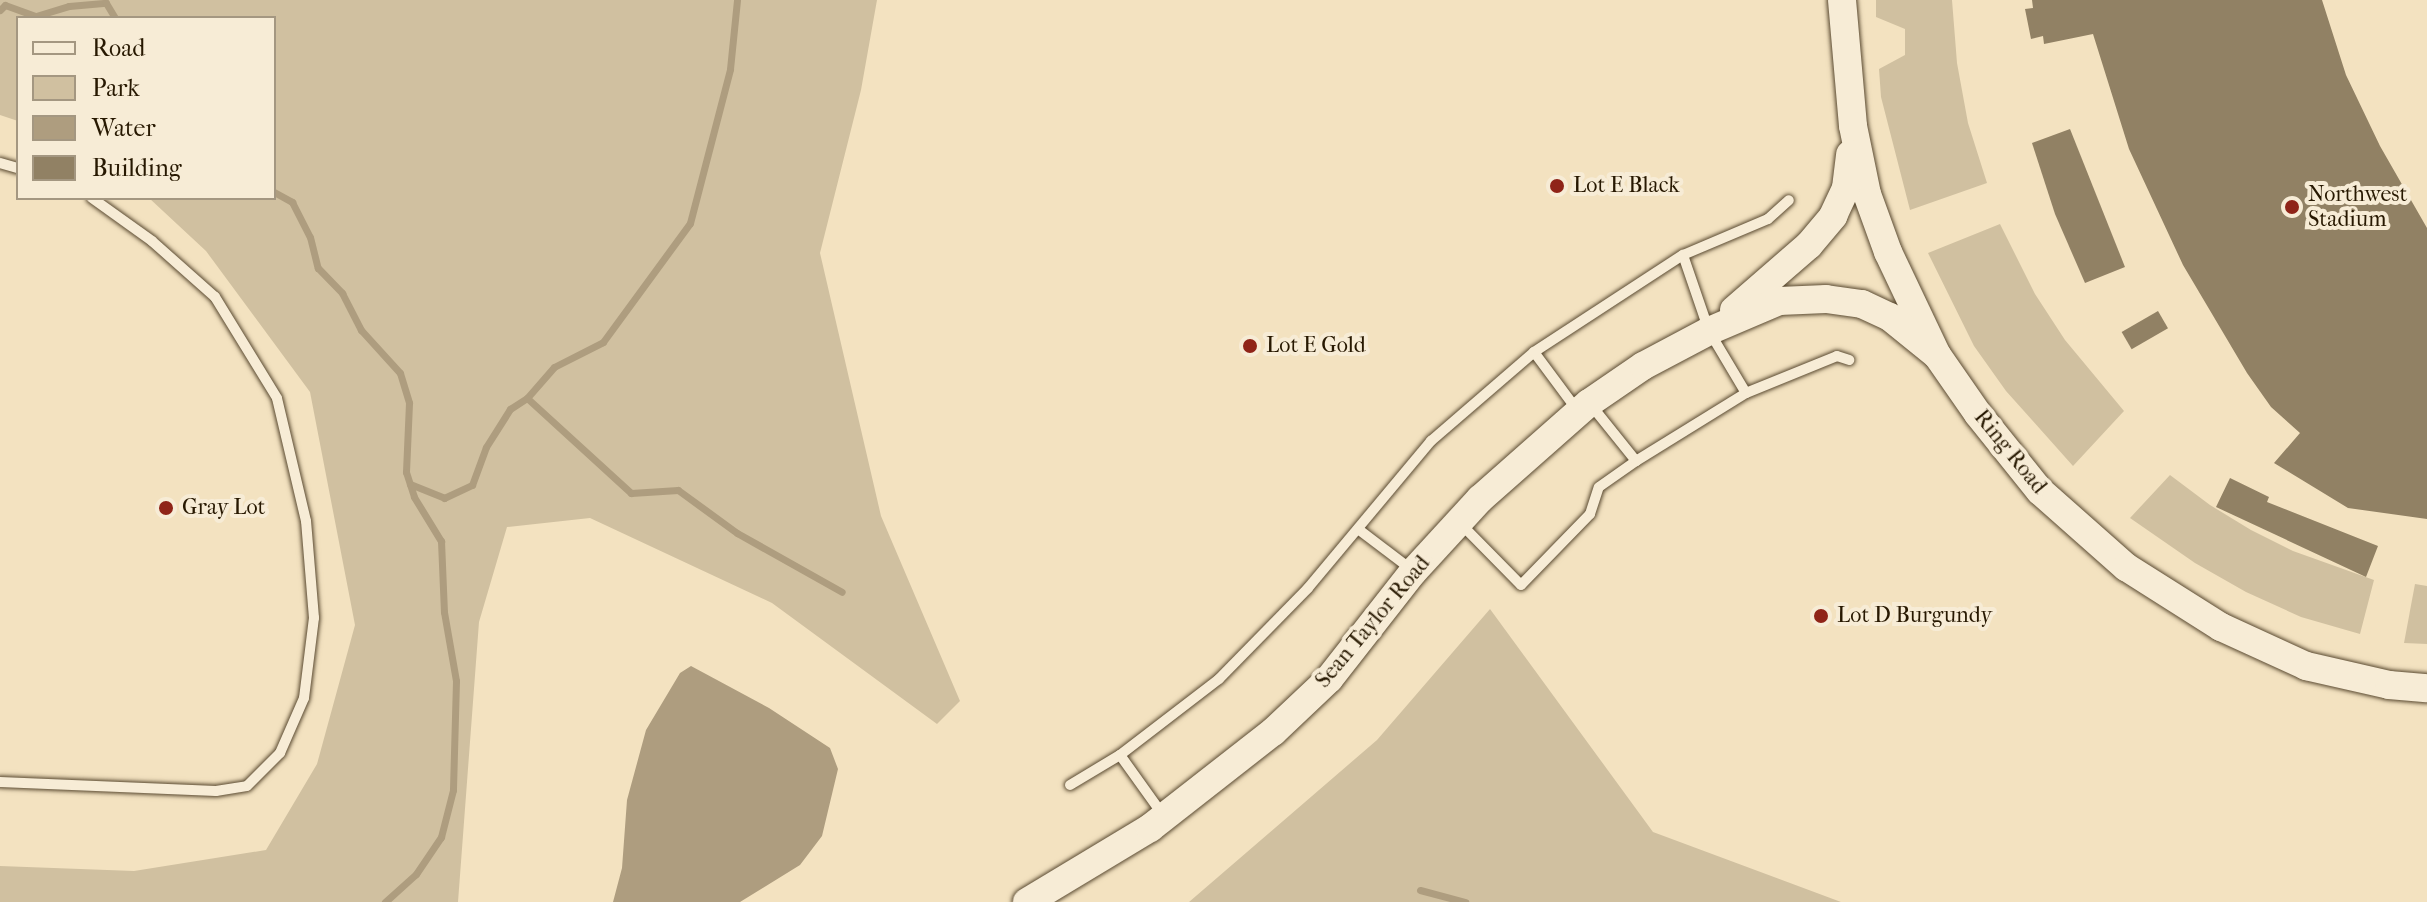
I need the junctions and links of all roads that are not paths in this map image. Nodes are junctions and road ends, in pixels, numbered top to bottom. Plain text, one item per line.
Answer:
1 (1842, 0) edge
2 (1853, 126) junction
3 (95, 200) edge
4 (1789, 200) dead end
5 (1683, 255) junction
6 (1709, 331) junction
7 (1534, 352) junction
8 (1937, 355) junction
9 (1849, 360) dead end
10 (1746, 393) junction
11 (1584, 408) junction
12 (1636, 461) junction
13 (1459, 521) junction
14 (1358, 529) junction
15 (1413, 572) junction
16 (2427, 688) edge
17 (1120, 755) junction
18 (0, 782) edge
19 (1070, 785) dead end
20 (1164, 817) junction
21 (1027, 902) edge

1 - 2 main road, Ring Road
2 - 6 main road, Sean Taylor Road
2 - 8 main road, Ring Road
3 - 18 lane
4 - 5 lane
5 - 6 lane
5 - 7 lane
6 - 8 main road, Sean Taylor Road
6 - 10 lane
6 - 11 main road, Sean Taylor Road
7 - 11 lane
7 - 14 lane
8 - 16 main road, Ring Road
9 - 10 lane
10 - 12 lane
11 - 12 lane
11 - 13 main road, Sean Taylor Road
12 - 13 lane
13 - 15 main road, Sean Taylor Road
14 - 15 lane
14 - 17 lane
15 - 20 main road, Sean Taylor Road
17 - 19 lane
17 - 20 lane
20 - 21 main road, Sean Taylor Road

